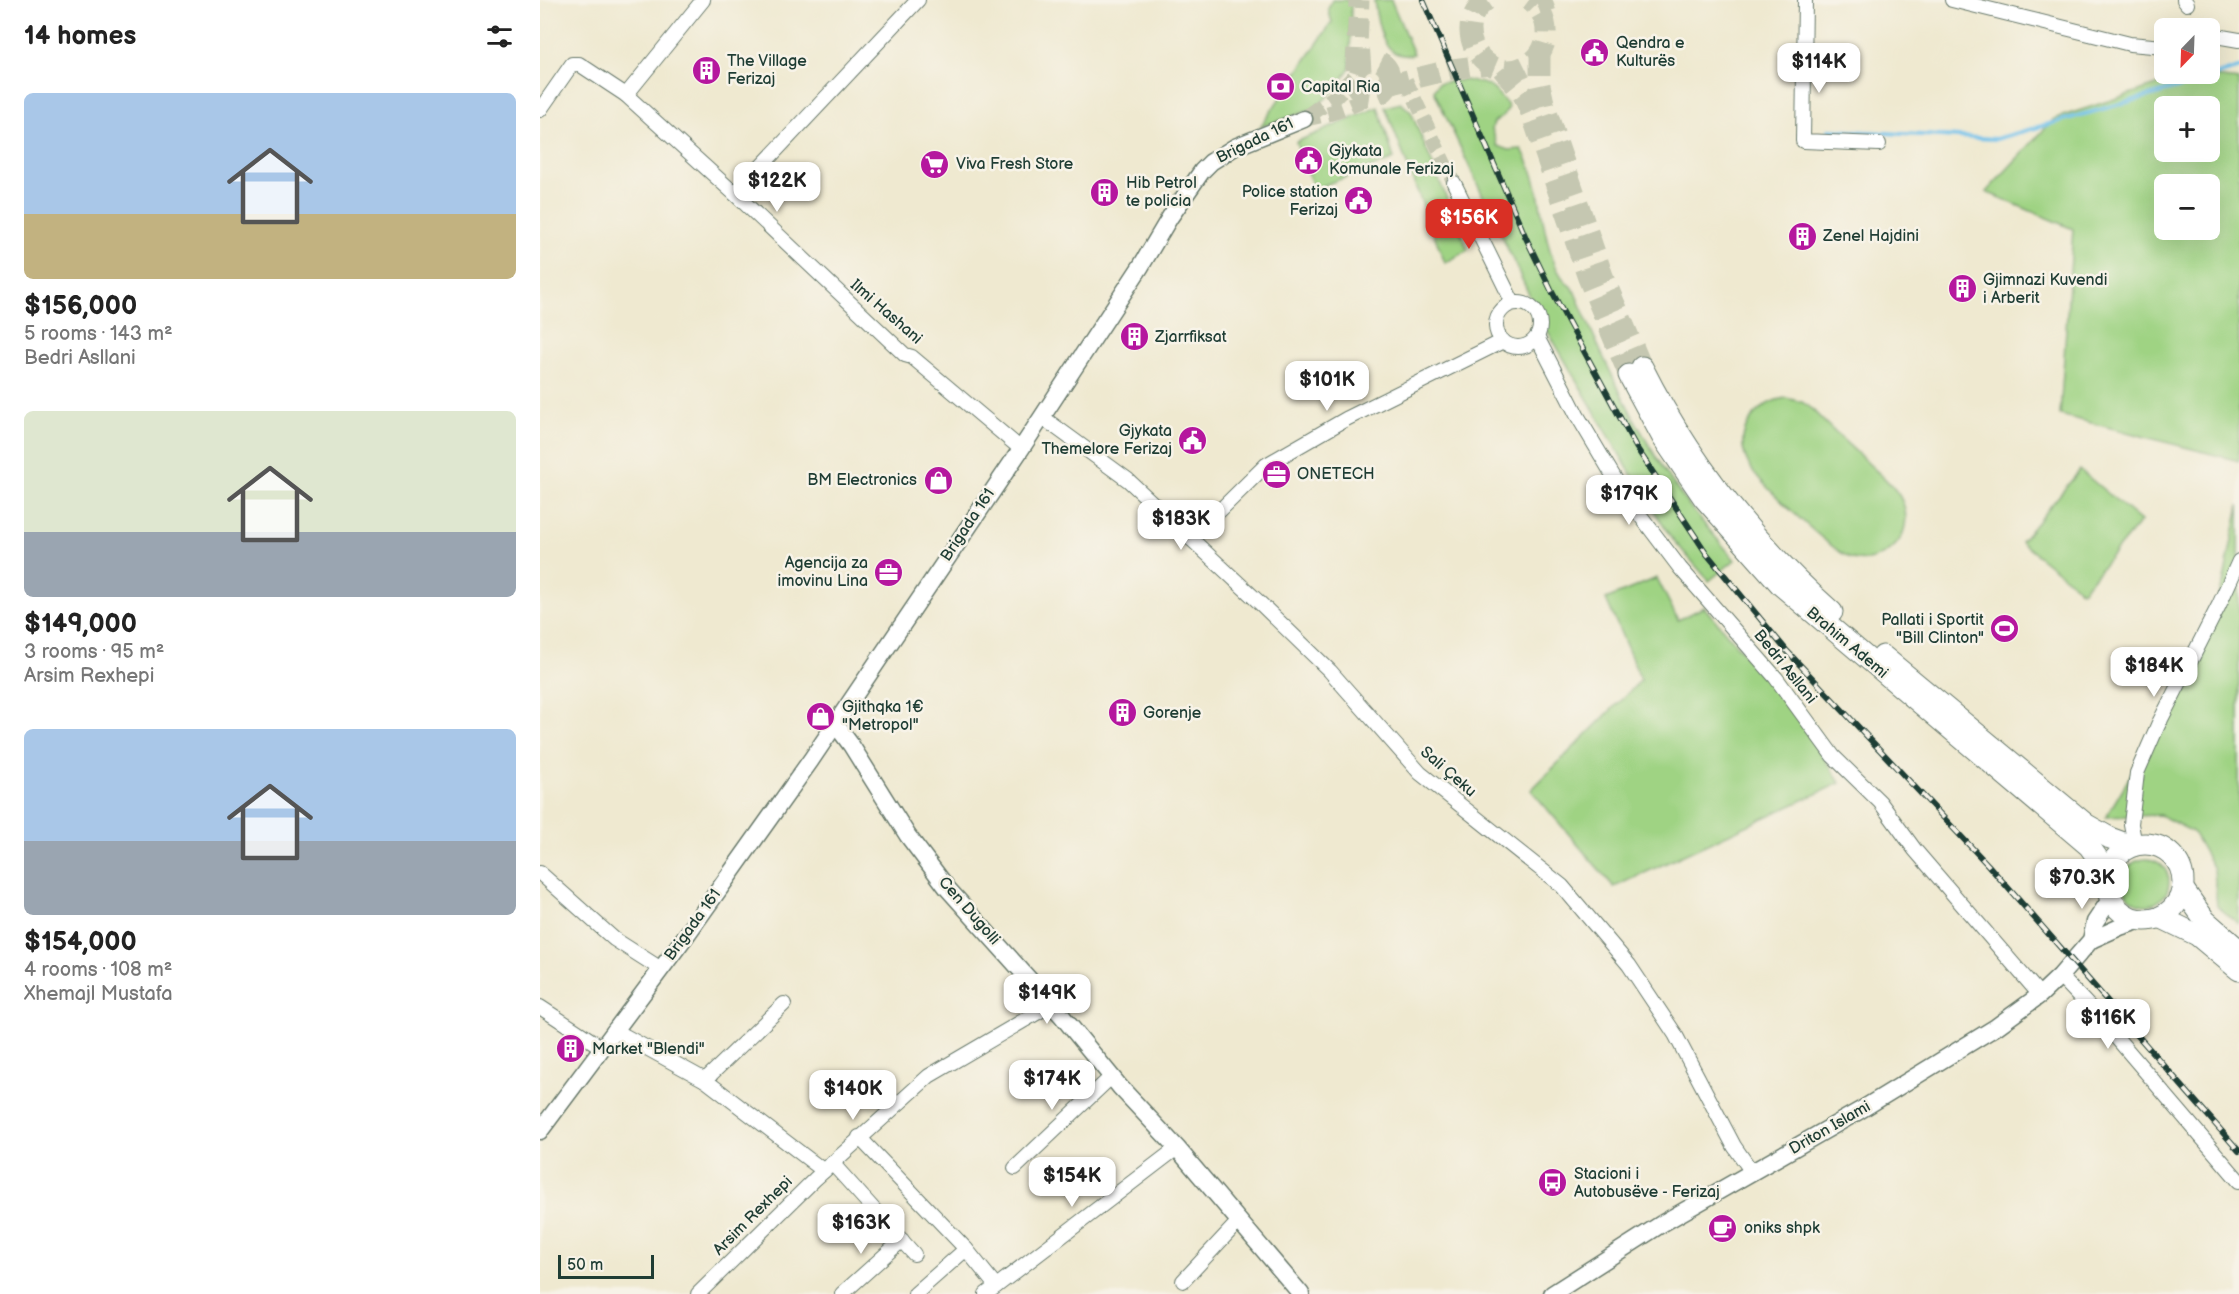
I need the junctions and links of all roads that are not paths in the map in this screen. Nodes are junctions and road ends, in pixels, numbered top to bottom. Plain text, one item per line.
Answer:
1 (703, 0) edge
2 (918, 0) edge
3 (1806, 0) edge
4 (1952, 0) edge
5 (2220, 36) edge
6 (2239, 40) edge
7 (2154, 46) edge
8 (626, 95) junction
9 (540, 110) edge
10 (1304, 119) tunnel mouth
11 (1879, 144) dead end
12 (1454, 183) tunnel mouth
13 (735, 194) junction
14 (1512, 303) junction
15 (1537, 337) junction
16 (1503, 341) junction
17 (1042, 417) junction
18 (1021, 449) junction
19 (1191, 539) junction
20 (2239, 561) edge
21 (834, 722) junction
22 (2133, 846) junction
23 (540, 873) edge
24 (2108, 873) junction
25 (2182, 889) junction
26 (2110, 898) junction
27 (2151, 918) junction
28 (2091, 940) junction
29 (2239, 950) edge
30 (661, 969) junction
31 (2239, 970) edge
32 (2060, 976) junction
33 (2040, 995) junction
34 (784, 1004) dead end
35 (1052, 1004) junction
36 (540, 1007) edge
37 (614, 1030) junction
38 (602, 1047) junction
39 (1111, 1077) junction
40 (705, 1080) junction
41 (540, 1131) edge
42 (859, 1137) junction
43 (1177, 1148) junction
44 (828, 1167) junction
45 (1015, 1168) dead end
46 (1752, 1172) junction
47 (2239, 1181) edge
48 (1239, 1221) junction
49 (902, 1240) junction
50 (966, 1249) junction
51 (914, 1254) dead end
52 (1183, 1281) dead end
53 (991, 1290) edge
54 (698, 1294) edge
55 (842, 1294) edge
56 (915, 1294) edge
57 (1301, 1294) edge
58 (1552, 1294) edge

1 - 8 street
2 - 13 street
3 - 11 street
4 - 7 street
5 - 6 street
8 - 9 street, Ilmi Hashani
8 - 13 street, Ilmi Hashani
10 - 17 street, Brigada 161
12 - 14 street
13 - 18 street, Ilmi Hashani
14 - 15 street
14 - 16 street
15 - 16 street
15 - 33 street, Bedri Asllani
16 - 19 street
17 - 18 street, Brigada 161
17 - 19 street, Sali Çeku
18 - 21 street, Brigada 161
19 - 46 street, Sali Çeku
20 - 22 street
21 - 30 street, Brigada 161
21 - 35 street, Cen Dugolli
22 - 24 main road
22 - 24 main road, Brahim Ademi
22 - 25 main road, Brahim Ademi
23 - 30 street, Brigada 161
24 - 26 main road
25 - 27 main road
25 - 29 main road, Brahim Ademi
26 - 27 main road
26 - 28 street, Driton Islami
27 - 28 street, Driton Islami
27 - 31 main road
28 - 32 street, Driton Islami
30 - 37 street, Brigada 161
32 - 33 street, Driton Islami
32 - 47 street
33 - 46 street, Driton Islami
34 - 40 street
35 - 39 street, Cen Dugolli
35 - 42 street, Arsim Rexhepi
36 - 38 street
37 - 38 street, Brigada 161
37 - 40 street
38 - 41 street, Brigada 161
39 - 43 street, Cen Dugolli
39 - 45 street
40 - 44 street
42 - 44 street, Arsim Rexhepi
42 - 50 street
43 - 48 street, Cen Dugolli
43 - 53 street
44 - 49 street
44 - 54 street, Arsim Rexhepi
46 - 58 street, Driton Islami
48 - 52 street
48 - 57 street, Cen Dugolli
49 - 51 street
49 - 55 street
50 - 53 street
50 - 56 street

